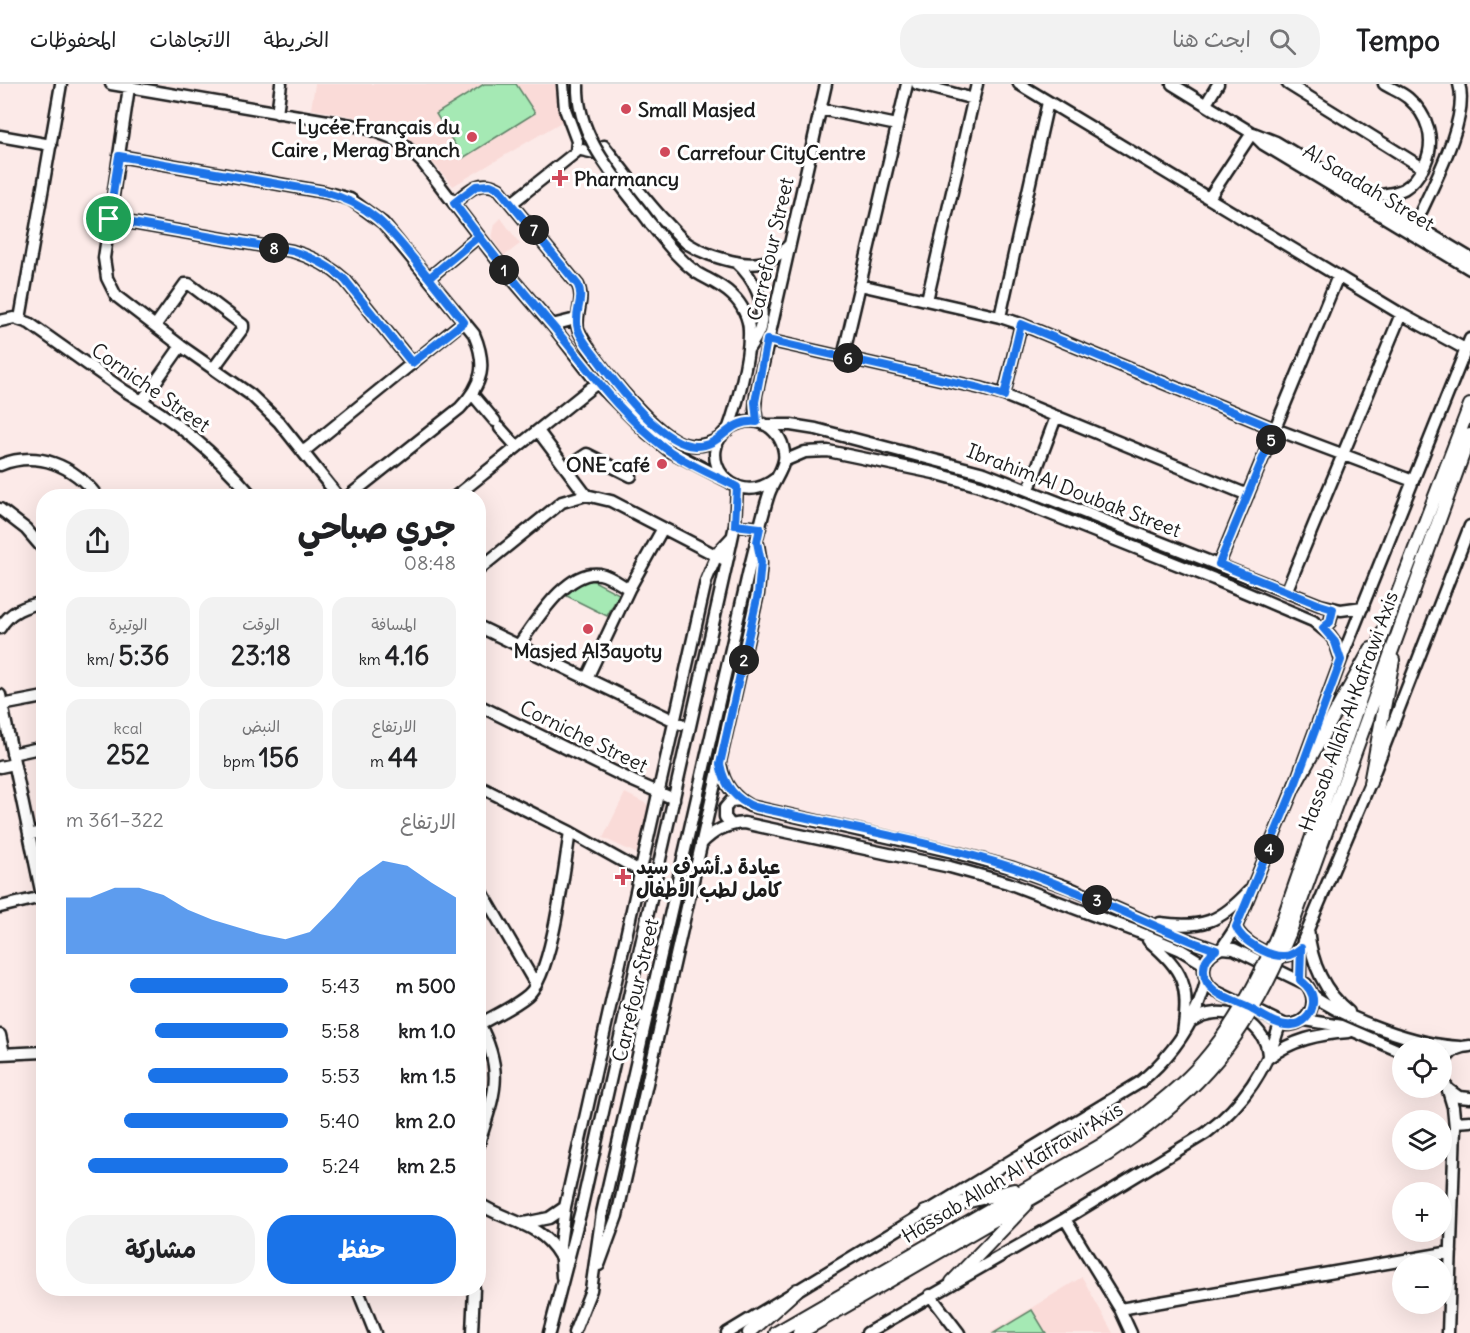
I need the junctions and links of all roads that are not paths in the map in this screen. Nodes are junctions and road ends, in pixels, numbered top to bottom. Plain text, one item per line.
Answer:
1 (61, 84) edge
2 (111, 84) edge
3 (281, 84) edge
4 (563, 84) edge
5 (578, 84) edge
6 (825, 84) edge
7 (907, 84) edge
8 (917, 84) edge
9 (977, 84) edge
10 (1019, 84) edge
11 (1172, 84) edge
12 (1218, 84) edge
13 (1288, 84) edge
14 (1384, 84) edge
15 (1459, 84) edge
16 (129, 87) junction
17 (1300, 89) edge
18 (1466, 96) edge
19 (974, 99) junction
20 (1048, 102) junction
21 (1206, 104) junction
22 (820, 109) junction
23 (277, 113) junction
24 (897, 125) junction
25 (1252, 133) junction
26 (0, 136) edge
27 (51, 145) junction
28 (1430, 148) junction
29 (577, 149) junction
30 (1446, 154) junction
31 (119, 156) junction
32 (1423, 168) junction
33 (1368, 197) junction
34 (1209, 198) junction
35 (454, 203) junction
36 (512, 203) junction
37 (109, 219) junction
38 (1415, 225) junction
39 (479, 236) junction
40 (789, 245) junction
41 (1470, 258) edge
42 (736, 262) junction
43 (1470, 268) edge
44 (1338, 276) junction
45 (429, 278) junction
46 (860, 285) junction
47 (927, 300) junction
48 (1401, 314) junction
49 (1000, 317) junction
50 (20, 319) junction
51 (576, 319) junction
52 (0, 321) edge
53 (464, 322) junction
54 (1021, 324) junction
55 (552, 325) junction
56 (155, 326) junction
57 (767, 340) junction
58 (1468, 344) edge
59 (181, 346) junction
60 (747, 352) junction
61 (843, 357) junction
62 (412, 363) junction
63 (213, 369) junction
64 (597, 383) junction
65 (473, 395) junction
66 (1004, 396) junction
67 (737, 400) junction
68 (142, 401) junction
69 (755, 402) junction
70 (1470, 405) edge
71 (1056, 417) junction
72 (761, 423) junction
73 (816, 429) junction
74 (1275, 429) junction
75 (538, 431) junction
76 (724, 433) junction
77 (1470, 435) edge
78 (517, 447) junction
79 (816, 451) junction
80 (303, 452) junction
81 (1343, 455) junction
82 (784, 461) junction
83 (0, 465) edge
84 (566, 468) junction
85 (631, 477) dead end
86 (775, 479) junction
87 (726, 480) junction
88 (1413, 482) junction
89 (737, 487) junction
90 (89, 489) edge
91 (246, 489) edge
92 (332, 489) edge
93 (358, 489) edge
94 (465, 489) edge
95 (1029, 489) junction
96 (586, 495) junction
97 (1248, 495) junction
98 (0, 509) edge
99 (735, 525) junction
100 (1470, 526) edge
101 (663, 528) junction
102 (760, 528) junction
103 (733, 537) junction
104 (36, 541) edge
105 (757, 542) junction
106 (716, 556) junction
107 (727, 562) junction
108 (486, 564) edge
109 (1219, 564) junction
110 (629, 590) junction
111 (1286, 592) junction
112 (36, 604) edge
113 (1363, 607) junction
114 (1333, 609) junction
115 (1394, 622) junction
116 (0, 628) edge
117 (1323, 628) junction
118 (486, 630) edge
119 (518, 646) junction
120 (1341, 660) junction
121 (728, 666) junction
122 (587, 678) junction
123 (36, 698) edge
124 (1, 700) edge
125 (734, 703) junction
126 (486, 709) edge
127 (674, 721) junction
128 (690, 729) junction
129 (36, 750) edge
130 (13, 759) junction
131 (720, 764) junction
132 (0, 767) edge
133 (1370, 783) junction
134 (1295, 785) junction
135 (486, 790) edge
136 (658, 792) junction
137 (674, 799) junction
138 (741, 800) junction
139 (731, 825) junction
140 (570, 832) junction
141 (36, 833) edge
142 (29, 835) junction
143 (701, 845) junction
144 (36, 868) edge
145 (641, 871) junction
146 (656, 880) junction
147 (1253, 886) junction
148 (486, 899) edge
149 (36, 902) edge
150 (688, 904) junction
151 (0, 907) edge
152 (671, 917) junction
153 (1143, 920) junction
154 (1236, 927) junction
155 (1308, 927) junction
156 (1138, 932) junction
157 (1301, 948) junction
158 (1219, 949) junction
159 (1204, 964) junction
160 (1300, 980) junction
161 (1206, 982) junction
162 (536, 985) junction
163 (630, 995) junction
164 (1312, 996) junction
165 (651, 999) junction
166 (625, 1014) junction
167 (486, 1018) edge
168 (646, 1020) junction
169 (1305, 1020) junction
170 (1359, 1020) junction
171 (1192, 1021) junction
172 (1280, 1024) junction
173 (1354, 1031) junction
174 (0, 1035) edge
175 (486, 1039) edge
176 (1182, 1039) junction
177 (1465, 1046) edge
178 (1392, 1048) edge
179 (36, 1052) edge
180 (2, 1054) edge
181 (1452, 1054) edge
182 (1268, 1059) junction
183 (1452, 1090) edge
184 (1450, 1098) edge
185 (1470, 1098) edge
186 (642, 1103) junction
187 (602, 1117) junction
188 (486, 1120) edge
189 (1470, 1121) edge
190 (1455, 1122) junction
191 (621, 1130) junction
192 (581, 1137) junction
193 (1033, 1190) junction
194 (565, 1207) junction
195 (486, 1208) edge
196 (926, 1212) junction
197 (1065, 1219) junction
198 (519, 1222) junction
199 (1451, 1252) junction
200 (560, 1257) junction
201 (595, 1274) junction
202 (563, 1281) junction
203 (952, 1282) junction
204 (797, 1290) junction
205 (930, 1295) junction
206 (360, 1296) edge
207 (474, 1296) edge
208 (1120, 1309) junction
209 (578, 1330) edge
210 (375, 1333) edge
211 (472, 1333) edge
212 (549, 1333) edge
213 (728, 1333) edge
214 (749, 1333) edge
215 (776, 1333) edge
216 (799, 1333) edge
217 (867, 1333) edge
218 (959, 1333) edge
219 (1131, 1333) edge
220 (1448, 1333) edge

1 - 27 street
2 - 16 street
3 - 23 street
4 - 29 street
5 - 60 street, bridge
6 - 22 street, Carrefour Street
7 - 24 street
8 - 19 street
9 - 19 street
10 - 20 street
11 - 21 street, Al Saadah Street
12 - 21 street
13 - 17 street
14 - 28 street
15 - 18 street
16 - 23 street
16 - 31 street
17 - 32 street
18 - 30 street
19 - 47 street
20 - 34 street
20 - 49 street
21 - 25 street, Al Saadah Street
22 - 24 street
22 - 40 street, Carrefour Street
23 - 35 street
24 - 46 street
25 - 33 street, Al Saadah Street
25 - 34 street
25 - 43 street, Al Saadah Street
26 - 27 street
27 - 50 street
28 - 30 street
28 - 32 street
29 - 36 street
29 - 42 street
30 - 38 street
31 - 37 street
31 - 45 street
32 - 33 street
33 - 38 street, Al Saadah Street
34 - 44 street
35 - 36 street
35 - 39 street
36 - 51 street
37 - 56 street
37 - 62 street
38 - 41 street, Al Saadah Street
39 - 45 street
39 - 55 street
40 - 42 street
40 - 57 street, Carrefour Street
42 - 60 street
44 - 48 street
44 - 74 street
45 - 53 street
46 - 47 street
46 - 61 street
47 - 49 street
48 - 58 street
48 - 81 street
49 - 54 street
50 - 52 street
50 - 68 street, Corniche Street
51 - 55 street
51 - 76 street
53 - 62 street
53 - 65 street
54 - 66 street
54 - 74 street
55 - 64 street
56 - 59 street
56 - 63 street
57 - 61 street
57 - 69 street, Carrefour Street
58 - 88 street
59 - 63 street
59 - 68 street
60 - 67 street
61 - 66 street
62 - 80 street
63 - 80 street
64 - 75 street
64 - 87 street
65 - 78 street
65 - 93 street
66 - 71 street
67 - 69 street
67 - 76 street
68 - 91 street, Corniche Street
69 - 72 street, Carrefour Street
70 - 115 main road, Hassab Allah Al Kafrawi Axis
71 - 95 street
71 - 97 street
72 - 73 street, Ibrahim Al Doubak Street
72 - 76 street
72 - 82 street
73 - 79 street
73 - 95 street, Ibrahim Al Doubak Street
74 - 81 street
74 - 97 street
75 - 78 street
75 - 84 street
76 - 87 street
77 - 115 main road, Hassab Allah Al Kafrawi Axis
78 - 94 street
79 - 82 street, Ibrahim Al Doubak Street
79 - 117 street, Ibrahim Al Doubak Street
80 - 92 street
81 - 88 street
81 - 111 street
82 - 86 street
83 - 90 street
84 - 85 street
84 - 96 street
86 - 89 street
86 - 102 street, Carrefour Street
87 - 89 street
88 - 113 street
89 - 99 street, Carrefour Street
95 - 109 street, Ibrahim Al Doubak Street
96 - 101 street
96 - 108 street
97 - 109 street
98 - 104 street
99 - 102 street
99 - 103 street, Carrefour Street
100 - 133 street
101 - 106 street
101 - 110 street
102 - 105 street, Carrefour Street
103 - 106 street
103 - 107 street, Carrefour Street
105 - 121 street, Carrefour Street
105 - 125 street
106 - 107 street
106 - 127 street
107 - 128 street, Carrefour Street
109 - 111 street, Ibrahim Al Doubak Street
110 - 119 street
110 - 122 street
111 - 114 street, Ibrahim Al Doubak Street
112 - 116 street
113 - 114 street, Ibrahim Al Doubak Street
113 - 120 street
114 - 117 street
115 - 133 main road
115 - 134 main road
115 - 193 main road, Hassab Allah Al Kafrawi Axis, bridge
117 - 120 street
118 - 119 street
119 - 122 street
120 - 134 street
121 - 125 street
121 - 152 street, Carrefour Street
122 - 127 street
123 - 124 street
124 - 130 street
125 - 131 street
126 - 136 street, Corniche Street
127 - 128 street
127 - 136 street
128 - 137 street, Carrefour Street
129 - 130 street
130 - 132 street
130 - 142 street
131 - 138 street
131 - 143 street
133 - 155 street
134 - 147 street
135 - 140 street
136 - 137 street, Corniche Street
136 - 145 street
137 - 146 street, Carrefour Street
138 - 139 street
138 - 153 street
139 - 143 street
139 - 156 street
140 - 145 street
140 - 162 street
141 - 142 street
142 - 144 street
143 - 150 street
145 - 146 street
145 - 192 street
146 - 163 street, Carrefour Street
147 - 153 street
147 - 154 street
148 - 162 street
149 - 151 street
150 - 152 street
150 - 186 street
152 - 165 street, Carrefour Street
153 - 158 street
154 - 157 street
154 - 158 street
155 - 157 street
155 - 170 street
156 - 159 street
156 - 176 street
157 - 160 street
158 - 159 street
158 - 160 street
159 - 161 street
160 - 164 street
161 - 171 street
161 - 172 street
162 - 167 street
163 - 165 street
163 - 166 street, Carrefour Street
164 - 169 street
164 - 170 street
165 - 168 street, Carrefour Street
166 - 168 street
166 - 187 street, Carrefour Street
168 - 191 street, Carrefour Street
169 - 172 street
169 - 173 street
170 - 177 street
171 - 176 street
171 - 182 street
172 - 182 street
173 - 178 street
173 - 182 street
174 - 180 street
175 - 188 street
176 - 196 street
177 - 181 street
179 - 180 street
182 - 197 street
183 - 185 street
184 - 190 street
186 - 191 street
186 - 201 street
187 - 192 street
187 - 202 street, Carrefour Street
189 - 190 street
190 - 199 street
191 - 201 street, Carrefour Street
192 - 194 street
193 - 196 main road
193 - 203 main road
193 - 215 main road, Hassab Allah Al Kafrawi Axis
193 - 216 main road, Hassab Allah Al Kafrawi Axis
194 - 198 street
194 - 200 street
195 - 198 street
196 - 204 street
197 - 203 street
197 - 208 street
198 - 200 street
199 - 208 street
199 - 220 street
200 - 202 street
201 - 209 street, Carrefour Street
202 - 212 street, Carrefour Street
203 - 205 street
204 - 213 street
204 - 214 main road
205 - 217 street
205 - 218 street
206 - 210 street
207 - 211 street
208 - 219 street

